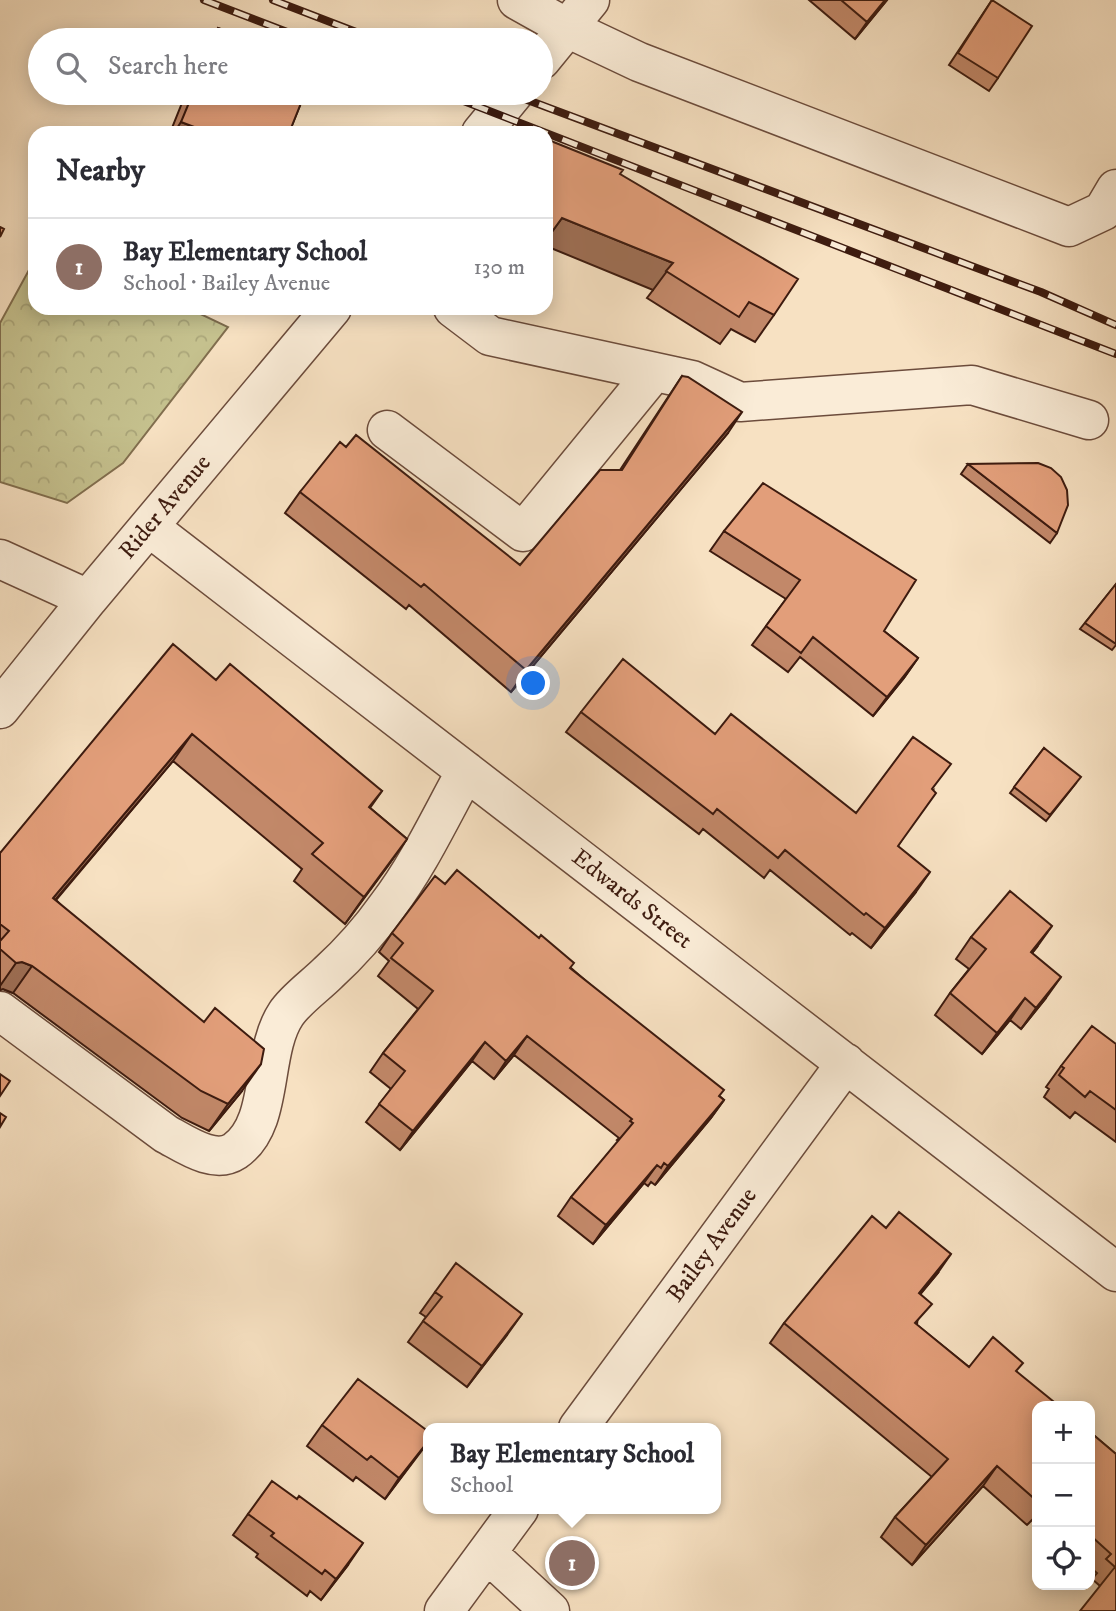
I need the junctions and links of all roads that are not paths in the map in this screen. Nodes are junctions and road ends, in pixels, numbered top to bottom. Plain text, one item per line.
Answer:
1 (517, 0) edge
2 (578, 14) edge
3 (553, 45) edge
4 (504, 105) edge
5 (487, 126) edge
6 (1116, 189) edge
7 (326, 315) edge
8 (462, 315) edge
9 (654, 372) junction
10 (1089, 420) dead end
11 (387, 430) dead end
12 (149, 527) junction
13 (0, 559) edge
14 (88, 599) junction
15 (0, 709) edge
16 (466, 771) junction
17 (0, 1011) edge
18 (846, 1063) junction
19 (1116, 1272) edge
20 (582, 1423) edge
21 (515, 1514) edge
22 (486, 1553) junction
23 (444, 1611) edge
24 (550, 1611) edge

1 - 2 street
2 - 3 street
2 - 6 street
4 - 5 street
7 - 12 street, Rider Avenue
8 - 9 street
9 - 10 street
9 - 11 street
12 - 14 street, Rider Avenue
12 - 16 street, Edwards Street
13 - 14 street
14 - 15 street, Rider Avenue
16 - 17 street
16 - 18 street, Edwards Street
18 - 19 street, Edwards Street
18 - 20 street, Bailey Avenue
21 - 22 street
22 - 23 street
22 - 24 street

